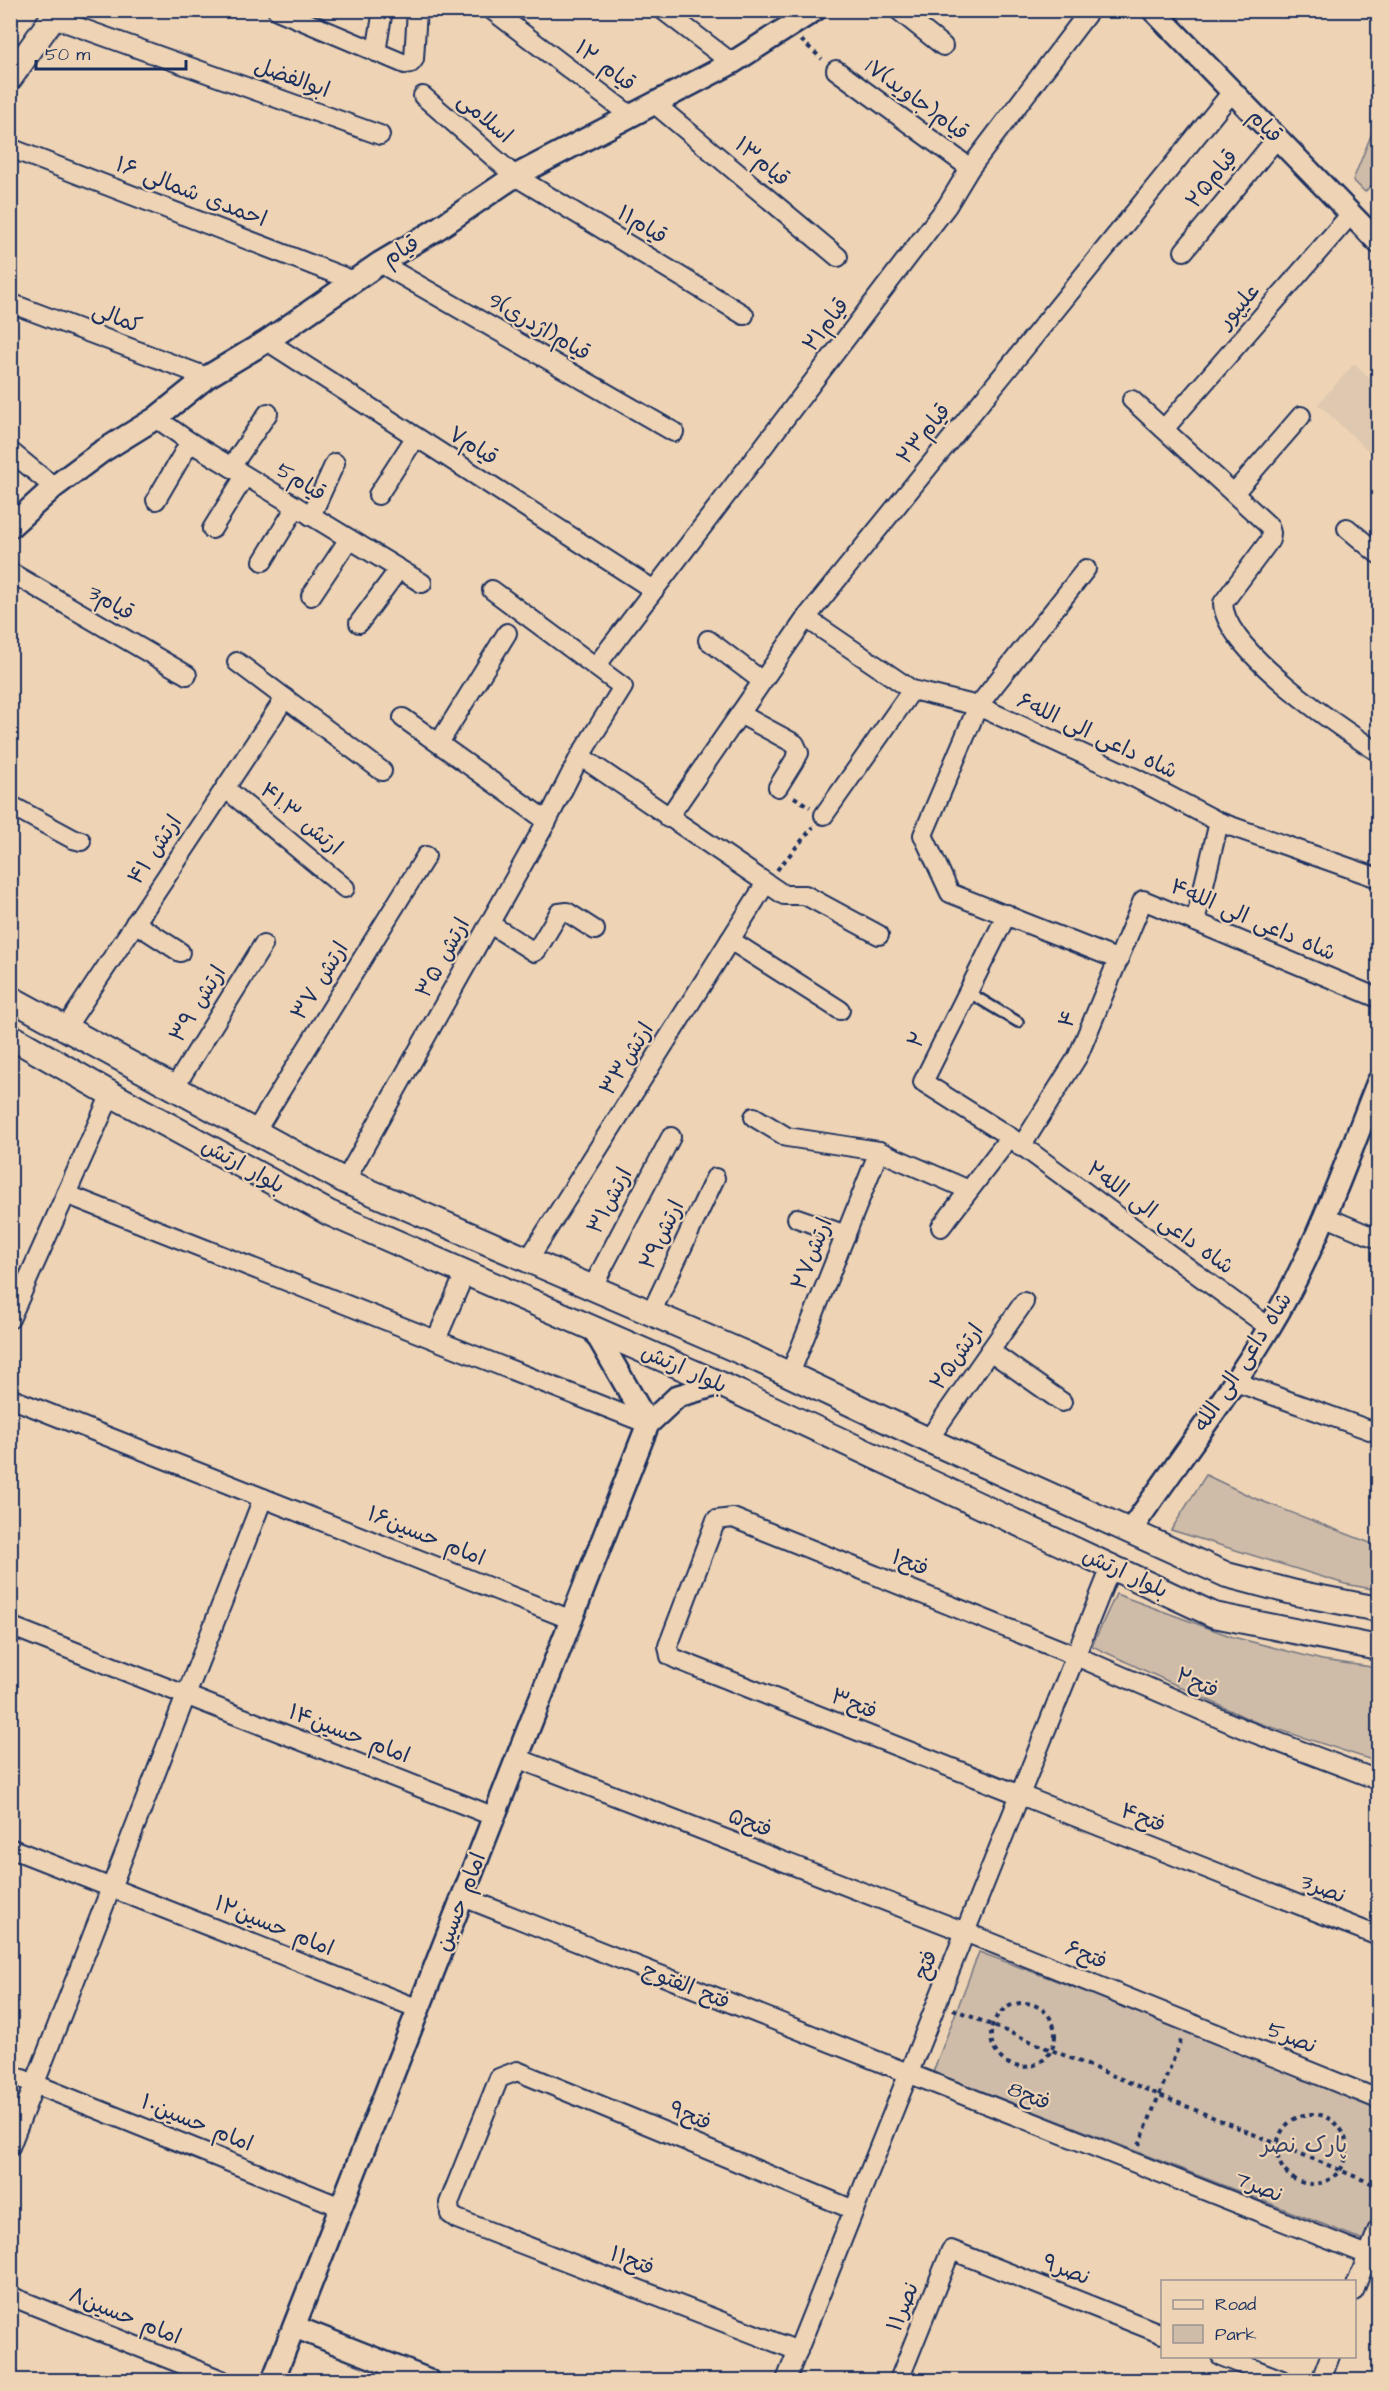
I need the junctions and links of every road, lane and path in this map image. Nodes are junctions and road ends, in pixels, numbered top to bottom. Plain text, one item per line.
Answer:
1 (383, 10) edge
2 (417, 10) edge
3 (492, 10) edge
4 (663, 10) edge
5 (815, 10) edge
6 (898, 10) edge
7 (1090, 10) edge
8 (1153, 10) edge
9 (283, 12) edge
10 (55, 14) edge
11 (786, 28) junction
12 (943, 46) dead end
13 (376, 52) junction
14 (732, 63) junction
15 (836, 70) joint
16 (10, 78) edge
17 (1232, 92) junction
18 (423, 96) dead end
19 (655, 104) junction
20 (631, 117) junction
21 (380, 135) dead end
22 (1276, 138) junction
23 (10, 148) edge
24 (970, 168) junction
25 (516, 176) junction
26 (1351, 214) junction
27 (1378, 242) edge
28 (1184, 251) dead end
29 (838, 257) dead end
30 (380, 263) junction
31 (354, 281) junction
32 (10, 303) edge
33 (744, 315) dead end
34 (267, 341) junction
35 (207, 377) junction
36 (1132, 400) dead end
37 (268, 413) dead end
38 (1301, 416) dead end
39 (156, 418) junction
40 (1164, 429) junction
41 (674, 432) dead end
42 (415, 438) junction
43 (190, 442) junction
44 (10, 451) edge
45 (335, 463) dead end
46 (238, 471) junction
47 (54, 487) junction
48 (1234, 493) junction
49 (378, 495) dead end
50 (156, 500) dead end
51 (303, 511) junction
52 (10, 527) edge
53 (1347, 528) dead end
54 (212, 529) dead end
55 (349, 539) junction
56 (1378, 554) edge
57 (262, 561) dead end
58 (399, 569) junction
59 (1086, 569) dead end
60 (10, 572) edge
61 (422, 584) dead end
62 (492, 590) dead end
63 (654, 590) junction
64 (311, 596) dead end
65 (806, 618) junction
66 (359, 623) dead end
67 (507, 633) dead end
68 (708, 640) dead end
69 (237, 662) dead end
70 (596, 666) junction
71 (187, 675) dead end
72 (762, 681) junction
73 (912, 690) junction
74 (285, 698) junction
75 (978, 706) junction
76 (740, 714) junction
77 (403, 718) dead end
78 (440, 743) junction
79 (1378, 752) edge
80 (580, 756) junction
81 (382, 771) dead end
82 (778, 787) joint
83 (225, 788) junction
84 (10, 805) edge
85 (824, 815) junction
86 (668, 818) junction
87 (547, 821) junction
88 (1219, 822) junction
89 (81, 841) dead end
90 (426, 856) dead end
91 (1378, 878) edge
92 (766, 883) junction
93 (345, 888) dead end
94 (1143, 900) joint
95 (1007, 914) junction
96 (1195, 922) junction
97 (135, 923) junction
98 (490, 924) junction
99 (595, 930) dead end
100 (879, 935) dead end
101 (730, 940) junction
102 (263, 945) dead end
103 (180, 952) dead end
104 (1119, 960) junction
105 (968, 992) junction
106 (10, 999) edge
107 (1378, 999) edge
108 (840, 1010) dead end
109 (1018, 1022) dead end
110 (65, 1029) junction
111 (10, 1036) edge
112 (1378, 1082) edge
113 (174, 1088) junction
114 (111, 1094) junction
115 (754, 1117) dead end
116 (255, 1132) junction
117 (671, 1137) dead end
118 (1016, 1142) junction
119 (879, 1151) junction
120 (715, 1179) dead end
121 (345, 1181) junction
122 (969, 1190) junction
123 (66, 1194) junction
124 (1324, 1215) junction
125 (797, 1218) dead end
126 (941, 1227) dead end
127 (846, 1235) junction
128 (1378, 1239) edge
129 (528, 1260) junction
130 (465, 1273) junction
131 (592, 1288) junction
132 (1024, 1302) dead end
133 (651, 1313) junction
134 (10, 1319) edge
135 (1269, 1328) junction
136 (594, 1330) junction
137 (436, 1340) junction
138 (990, 1351) junction
139 (790, 1374) junction
140 (1233, 1382) junction
141 (720, 1384) junction
142 (10, 1398) edge
143 (1062, 1402) dead end
144 (648, 1424) junction
145 (1378, 1433) edge
146 (928, 1440) junction
147 (263, 1497) junction
148 (1130, 1531) junction
149 (1111, 1567) junction
150 (1378, 1609) edge
151 (572, 1620) junction
152 (10, 1626) edge
153 (1378, 1648) edge
154 (670, 1656) joint
155 (1076, 1656) junction
156 (186, 1695) junction
157 (517, 1758) junction
158 (1378, 1780) edge
159 (1020, 1796) junction
160 (495, 1817) junction
161 (10, 1848) edge
162 (111, 1886) junction
163 (1249, 1886) joint
164 (463, 1897) junction
165 (965, 1932) junction
166 (1378, 1936) edge
167 (937, 2002) junction
168 (419, 2009) junction
169 (1188, 2022) junction
170 (992, 2025) junction
171 (1052, 2050) junction
172 (10, 2074) edge
173 (908, 2074) junction
174 (35, 2083) junction
175 (1158, 2094) junction
176 (1378, 2099) edge
177 (1276, 2143) junction
178 (10, 2147) edge
179 (1133, 2163) junction
180 (1341, 2170) junction
181 (1378, 2186) edge
182 (341, 2207) junction
183 (854, 2210) junction
184 (450, 2214) joint
185 (1378, 2229) edge
186 (951, 2250) joint
187 (1373, 2257) edge
188 (1356, 2287) edge
189 (10, 2296) edge
190 (295, 2326) junction
191 (1161, 2334) edge
192 (798, 2351) junction
193 (1226, 2358) edge
194 (1329, 2358) edge
195 (222, 2380) edge
196 (273, 2380) edge
197 (429, 2380) edge
198 (786, 2380) edge
199 (899, 2380) edge
200 (1282, 2380) edge
201 (1321, 2380) edge

1 - 13 street
2 - 13 street
3 - 20 street, قیام ۱۲
4 - 14 street
5 - 11 street, قیام
6 - 12 street
7 - 24 street, قیام۲۱
8 - 17 street, قیام
9 - 13 street
10 - 16 main road
10 - 21 street, ابوالفضل
11 - 14 street, قیام
11 - 15 path
14 - 19 street, قیام
15 - 24 street, قیام(جاوید)1۷
17 - 22 street, قیام
17 - 65 street, قیام۲۳
18 - 25 street, اسلامی
19 - 20 street, قیام
19 - 29 street, قیام۱۳
20 - 25 street, قیام
22 - 26 street, قیام
22 - 28 street, قیام۲۵
23 - 31 street, احمدی شمالی ۱۶
24 - 63 street, قیام۲۱
25 - 30 street, قیام
25 - 33 street, قیام۱۱
26 - 27 street, قیام
26 - 40 street, علیپور
30 - 31 street, قیام
30 - 41 street, قیام(اژدری)9
31 - 34 street, قیام
32 - 35 street, کمالی
34 - 35 street, قیام
34 - 42 street, قیام۷
35 - 39 street, قیام
36 - 40 street
37 - 46 street
38 - 48 street
39 - 43 street, قیام5
39 - 47 street, قیام
40 - 48 street
42 - 49 street
42 - 63 street, قیام۷
43 - 46 street, قیام5
43 - 50 street
44 - 47 street
45 - 51 street
46 - 51 street, قیام5
46 - 54 street
47 - 52 street, قیام
48 - 79 street
51 - 55 street, قیام5
51 - 57 street
53 - 56 street
55 - 58 street, قیام5
55 - 64 street
58 - 61 street, قیام5
58 - 66 street
59 - 75 street
60 - 71 street, قیام3
62 - 70 street
63 - 70 street, قیام۲۱
65 - 72 street, قیام۲۳
65 - 73 street, شاه داعی الی الله۶
67 - 78 street
68 - 72 street
69 - 74 street
70 - 80 street, ارتش ۳۵
72 - 76 street, قیام۲۳
73 - 75 street, شاه داعی الی الله۶
73 - 85 street
74 - 81 street
74 - 83 street, ارتش ۴۱
75 - 88 street, شاه داعی الی الله۶
75 - 95 street
76 - 82 street
76 - 86 street, قیام۲۳
77 - 78 street
78 - 87 street
80 - 86 street
80 - 87 street, ارتش ۳۵
82 - 85 path
83 - 93 street, ارتش ۴۱.۳
83 - 97 street, ارتش ۴۱
84 - 89 street
85 - 92 path
86 - 92 street
87 - 98 street, ارتش ۳۵
88 - 91 street, شاه داعی الی الله۶
88 - 96 street
90 - 116 street, ارتش ۳۷
92 - 100 street
92 - 101 street, ارتش۳۳
94 - 96 street, شاه داعی الی الله۴
94 - 104 street, ۴
95 - 104 street
95 - 105 street, ۲
96 - 107 street, شاه داعی الی الله۴
97 - 103 street
97 - 110 street, ارتش ۴۱
98 - 99 street
98 - 121 street, ارتش ۳۵
101 - 108 street
101 - 129 street, ارتش۳۳
102 - 113 street, ارتش ۳۹
104 - 118 street, ۴
105 - 109 lane
105 - 118 street, ۲
106 - 110 main road, بلوار ارتش
110 - 113 main road, بلوار ارتش
111 - 114 main road, بلوار ارتش
112 - 124 street, شاه داعی الی الله
113 - 116 main road, بلوار ارتش
114 - 123 street
114 - 130 main road, بلوار ارتش
115 - 119 street
116 - 121 main road, بلوار ارتش
117 - 131 street, ارتش۳۱
118 - 122 street, ۴
118 - 135 street, شاه داعی الی الله۲
119 - 122 street
119 - 127 street, ارتش۲۷
120 - 133 street, ارتش۲۹
121 - 129 main road, بلوار ارتش
122 - 126 street, ۴
123 - 134 street
123 - 137 street
124 - 128 street
124 - 135 street, شاه داعی الی الله
125 - 127 street
127 - 139 street, ارتش۲۷
129 - 131 main road, بلوار ارتش
130 - 136 main road, بلوار ارتش
130 - 137 street
131 - 133 main road, بلوار ارتش
132 - 138 street, ارتش۲۵
133 - 139 main road, بلوار ارتش
135 - 140 street, شاه داعی الی الله
136 - 141 main road, بلوار ارتش
136 - 144 street
137 - 144 street
138 - 143 street
138 - 146 street, ارتش۲۵
139 - 146 main road, بلوار ارتش
140 - 145 street
140 - 148 street, شاه داعی الی الله
141 - 144 street
141 - 149 main road, بلوار ارتش
142 - 147 street, امام حسین۱۶
144 - 151 street, امام حسین
146 - 148 main road, بلوار ارتش
147 - 151 street, امام حسین۱۶
147 - 156 street
148 - 150 main road, بلوار ارتش
149 - 153 main road, بلوار ارتش
149 - 155 street, فتح
151 - 157 street, امام حسین
152 - 156 street, امام حسین۱۴
154 - 155 street, ۱فتح
154 - 159 street, ۳فتح
155 - 158 street, ۲فتح
155 - 159 street, فتح
156 - 160 street, امام حسین۱۴
156 - 162 street
157 - 160 street, امام حسین
157 - 165 street, ۵فتح
159 - 163 street, فتح۴
159 - 165 street, فتح
160 - 164 street, امام حسین
161 - 162 street, امام حسین۱۲
162 - 168 street, امام حسین۱۲
162 - 174 street
163 - 166 street, 3نصر
164 - 168 street, امام حسین
164 - 173 street, فتح الفتوح
165 - 167 street, فتح
165 - 169 street, ۶فتح
167 - 170 path
167 - 173 street, فتح
168 - 182 street, امام حسین
169 - 175 path
169 - 176 street, 5نصر
170 - 171 path
170 - 171 path
170 - 171 path
171 - 175 path
172 - 174 street, امام حسین۱۰
173 - 179 street, 8فتح
173 - 183 street, فتح
174 - 178 street
174 - 182 street, امام حسین۱۰
175 - 177 path
175 - 179 path
177 - 180 path
177 - 180 path
177 - 180 path
179 - 187 street, 7نصر
180 - 181 path
182 - 190 street, امام حسین
183 - 184 street, ۹فتح
183 - 192 street, فتح
184 - 192 street, ۱۱فتح
185 - 187 street
186 - 191 street, ۹نصر
186 - 199 street, ۱۱نصر
187 - 188 street
189 - 195 street, امام حسین۸
190 - 196 street, امام حسین
190 - 197 street
192 - 198 street, فتح
193 - 200 street
194 - 201 street

